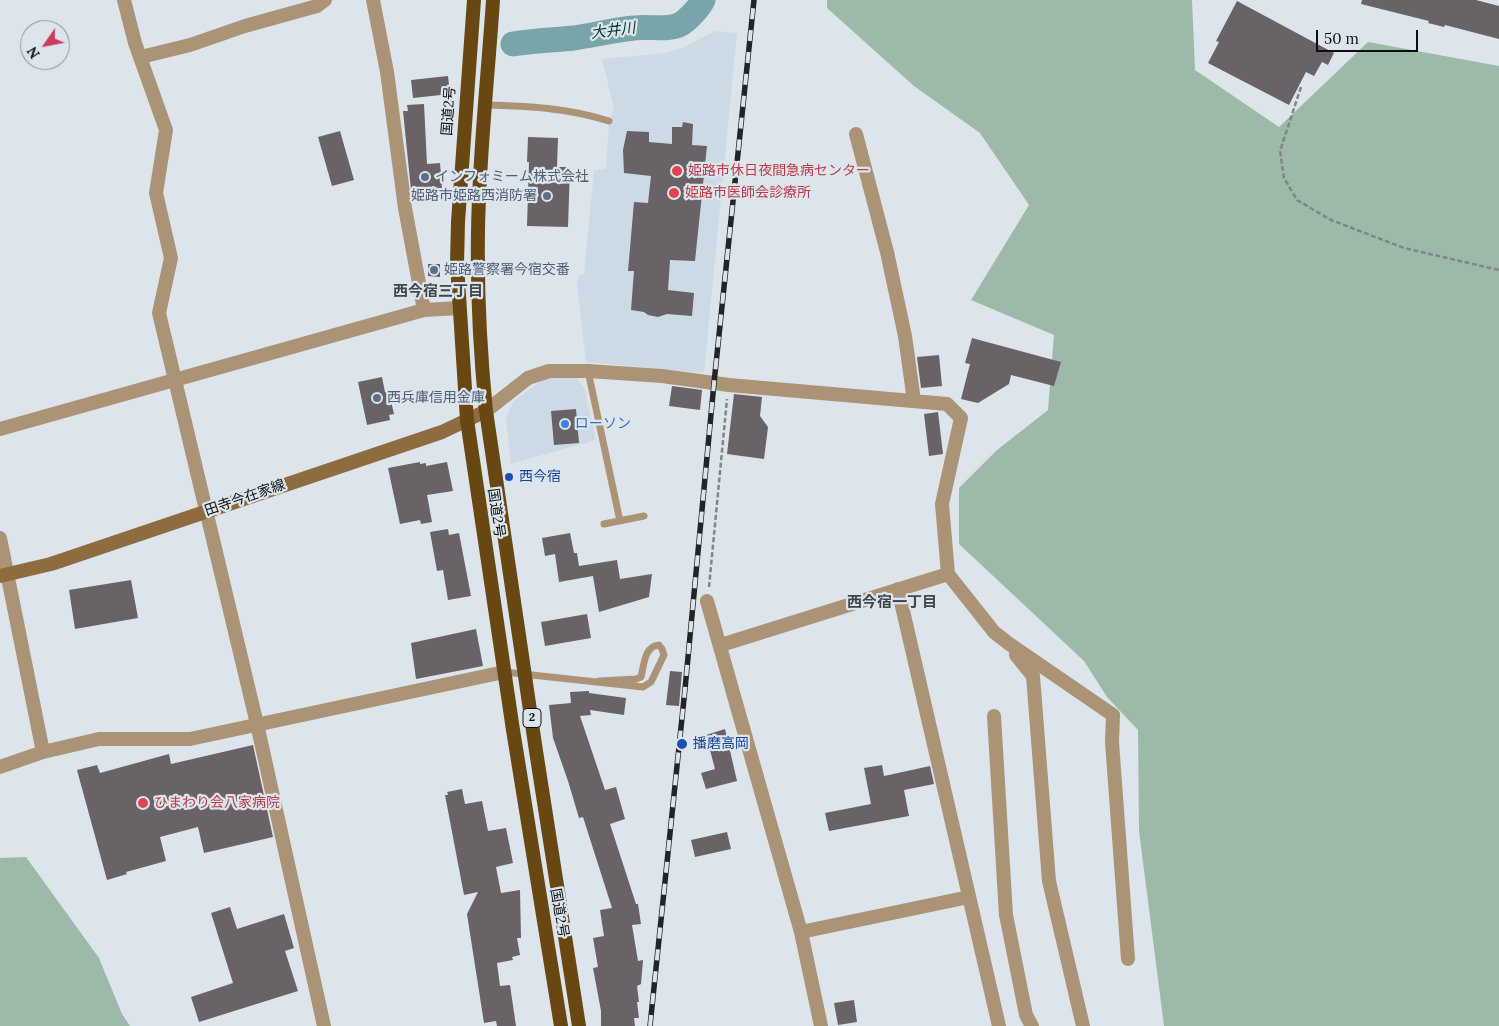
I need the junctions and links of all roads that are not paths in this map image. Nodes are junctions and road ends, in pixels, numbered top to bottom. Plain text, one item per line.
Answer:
1 (124, 0) edge
2 (325, 0) edge
3 (373, 0) edge
4 (474, 0) edge
5 (493, 0) edge
6 (141, 57) junction
7 (485, 105) junction
8 (609, 121) dead end
9 (856, 134) dead end
10 (458, 308) junction
11 (424, 310) junction
12 (588, 371) junction
13 (176, 380) junction
14 (914, 401) junction
15 (486, 411) junction
16 (467, 420) junction
17 (0, 429) edge
18 (206, 511) junction
19 (644, 516) dead end
20 (620, 521) junction
21 (604, 524) dead end
22 (0, 538) edge
23 (948, 574) junction
24 (4, 575) edge
25 (898, 589) junction
26 (707, 601) road end
27 (1008, 643) junction
28 (720, 645) junction
29 (504, 672) junction
30 (526, 673) junction
31 (599, 681) junction
32 (994, 716) dead end
33 (257, 724) junction
34 (43, 752) junction
35 (0, 767) edge
36 (969, 897) junction
37 (801, 932) junction
38 (1128, 958) dead end
39 (324, 1026) edge
40 (561, 1026) edge
41 (579, 1026) edge
42 (821, 1026) edge
43 (999, 1026) edge
44 (1032, 1026) edge
45 (1083, 1026) edge

1 - 6 street
2 - 6 street
3 - 11 street
4 - 10 highway, 国道2号 / 2
5 - 7 highway, 国道2号 / 2
6 - 13 street
7 - 8 lane
7 - 15 highway, 国道2号 / 2
9 - 14 street
10 - 11 street
10 - 16 highway, 国道2号 / 2
11 - 13 street
12 - 14 street
12 - 15 street
12 - 20 lane
13 - 17 street
13 - 18 street
14 - 23 street
15 - 16 main road, 田寺今在家線
15 - 30 highway, 国道2号 / 2
16 - 18 main road, 田寺今在家線
16 - 29 highway, 国道2号 / 2
18 - 24 main road, 田寺今在家線
18 - 33 street
19 - 20 lane
20 - 21 lane
22 - 24 street
23 - 25 street
23 - 27 street
24 - 34 street
25 - 28 street
25 - 36 street
26 - 28 street
27 - 38 street
27 - 45 street
28 - 37 street
29 - 30 lane
29 - 33 street
29 - 40 highway, 国道2号 / 2
30 - 31 lane
30 - 41 highway, 国道2号 / 2
31 - 31 lane
32 - 44 street
33 - 34 street
33 - 39 street
34 - 35 street
36 - 37 street
36 - 43 street
37 - 42 street

